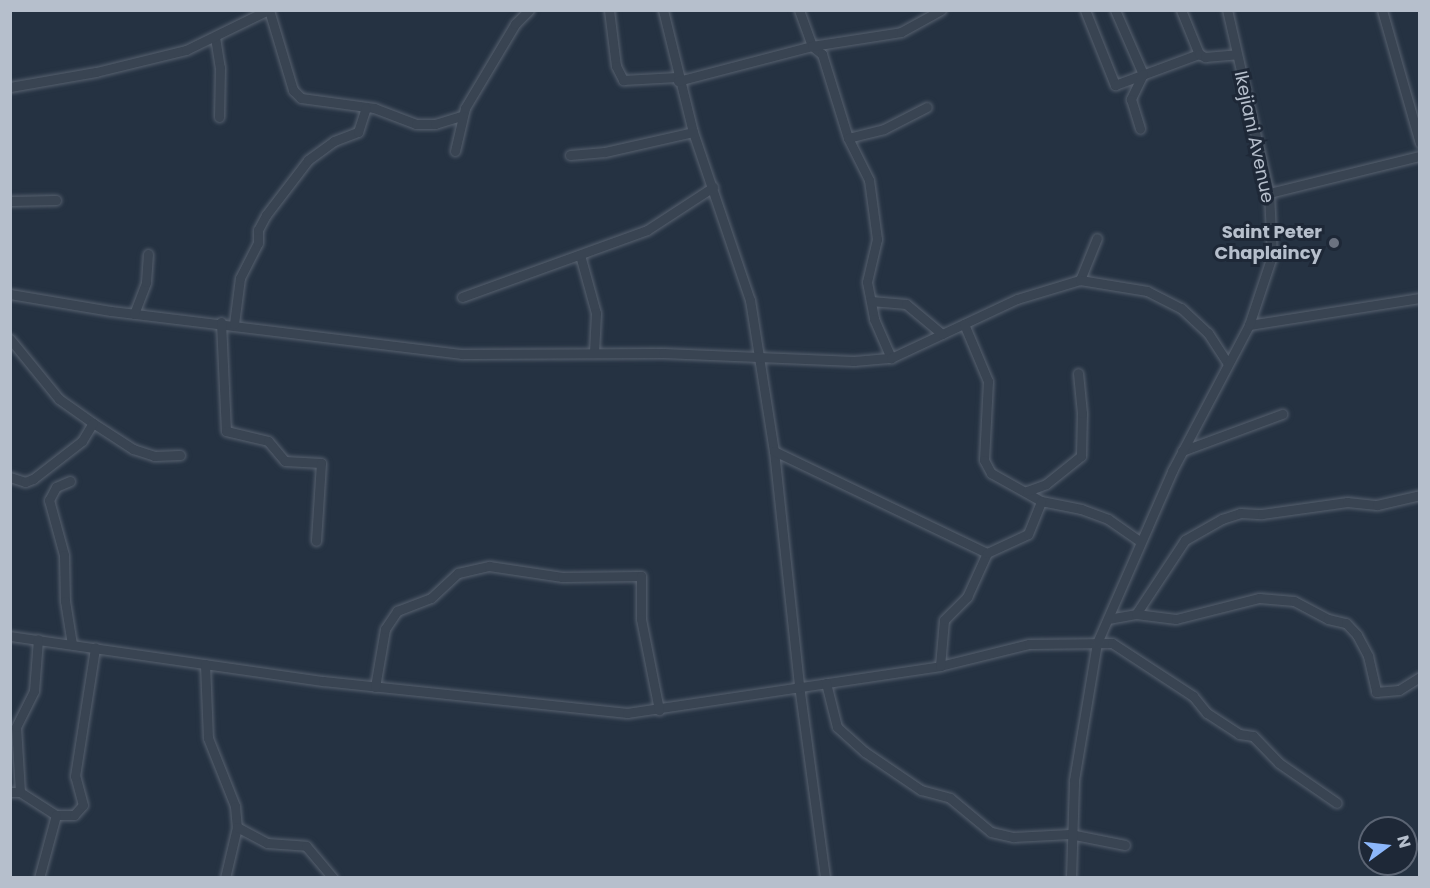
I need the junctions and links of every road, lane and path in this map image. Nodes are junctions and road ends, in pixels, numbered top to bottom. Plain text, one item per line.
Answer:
1 (268, 10) edge
2 (530, 10) edge
3 (609, 10) edge
4 (663, 10) edge
5 (799, 10) edge
6 (941, 10) edge
7 (1085, 10) edge
8 (1115, 10) edge
9 (1181, 10) edge
10 (1227, 10) edge
11 (1382, 10) edge
12 (215, 37) junction
13 (812, 46) junction
14 (1199, 54) junction
15 (1237, 54) junction
16 (1143, 74) junction
17 (678, 79) junction
18 (10, 87) edge
19 (927, 107) dead end
20 (366, 108) junction
21 (462, 116) junction
22 (219, 117) dead end
23 (1140, 129) dead end
24 (693, 132) junction
25 (848, 138) junction
26 (1419, 143) edge
27 (455, 151) dead end
28 (570, 154) dead end
29 (1419, 156) edge
30 (713, 187) junction
31 (1269, 193) junction
32 (57, 200) dead end
33 (10, 201) edge
34 (1097, 238) dead end
35 (148, 254) dead end
36 (580, 255) junction
37 (1080, 280) junction
38 (10, 294) edge
39 (462, 297) dead end
40 (1419, 298) edge
41 (871, 301) junction
42 (134, 314) junction
43 (221, 322) junction
44 (234, 324) junction
45 (964, 324) junction
46 (1249, 325) junction
47 (942, 334) junction
48 (10, 339) edge
49 (594, 353) junction
50 (760, 356) junction
51 (891, 358) junction
52 (1227, 362) junction
53 (1078, 373) dead end
54 (1282, 414) dead end
55 (93, 423) junction
56 (774, 451) junction
57 (1182, 451) junction
58 (180, 455) dead end
59 (10, 477) edge
60 (70, 481) dead end
61 (1027, 491) junction
62 (1419, 495) edge
63 (1041, 501) junction
64 (316, 541) dead end
65 (1141, 542) junction
66 (987, 553) junction
67 (1136, 614) junction
68 (1108, 619) junction
69 (10, 636) edge
70 (38, 639) junction
71 (1097, 643) junction
72 (72, 644) junction
73 (95, 648) junction
74 (205, 664) junction
75 (940, 666) junction
76 (1419, 677) edge
77 (826, 683) junction
78 (799, 685) junction
79 (375, 687) junction
80 (659, 710) junction
81 (15, 792) edge
82 (1337, 803) dead end
83 (56, 815) junction
84 (237, 827) junction
85 (1070, 834) junction
86 (1125, 845) dead end
87 (39, 878) edge
88 (225, 878) edge
89 (333, 878) edge
90 (825, 878) edge
91 (1071, 878) edge

1 - 12 street
1 - 20 street
2 - 21 street
3 - 17 street
4 - 17 street
5 - 13 street
6 - 13 street
7 - 16 street
8 - 16 street
9 - 14 street
10 - 15 street, Ikejiani Avenue
11 - 26 street
12 - 18 street
12 - 22 street
13 - 17 street
13 - 25 street
14 - 15 street
14 - 16 street
15 - 31 street, Ikejiani Avenue
16 - 23 street
17 - 24 street
19 - 25 street
20 - 21 street
20 - 44 street
21 - 27 street
24 - 28 street
24 - 30 street
25 - 41 street
29 - 31 street
30 - 36 street
30 - 50 street
31 - 46 street, Ikejiani Avenue
32 - 33 street
34 - 37 street
35 - 42 street
36 - 39 street
36 - 49 street
37 - 45 street
37 - 52 street
38 - 42 street
40 - 46 street
41 - 47 street
41 - 51 street
42 - 43 street
43 - 44 street
43 - 64 street
44 - 49 street
45 - 47 street
45 - 61 street
46 - 52 street, Ikejiani Avenue
47 - 51 street
48 - 55 street
49 - 50 street
50 - 51 street
50 - 56 street
52 - 57 street, Ikejiani Avenue
53 - 61 street
54 - 57 street
55 - 58 street
55 - 59 street
56 - 66 street
56 - 78 street
57 - 65 street, Ikejiani Avenue
60 - 72 street
61 - 63 street
62 - 67 street
63 - 65 street
63 - 66 street
65 - 68 street, Ikejiani Avenue
66 - 75 street
67 - 68 street
67 - 76 street
68 - 71 street, Ikejiani Avenue
69 - 70 street
70 - 72 street
70 - 81 street
71 - 75 street
71 - 82 street
71 - 85 street, Ikejiani Avenue
72 - 73 street
73 - 74 street
73 - 83 street
74 - 79 street
74 - 84 street
75 - 77 street
77 - 78 street
77 - 85 street
78 - 80 street
78 - 90 street
79 - 80 street
79 - 80 street
81 - 83 street
83 - 87 street
84 - 88 street
84 - 89 street
85 - 86 street
85 - 91 street, Ikejiani Avenue

